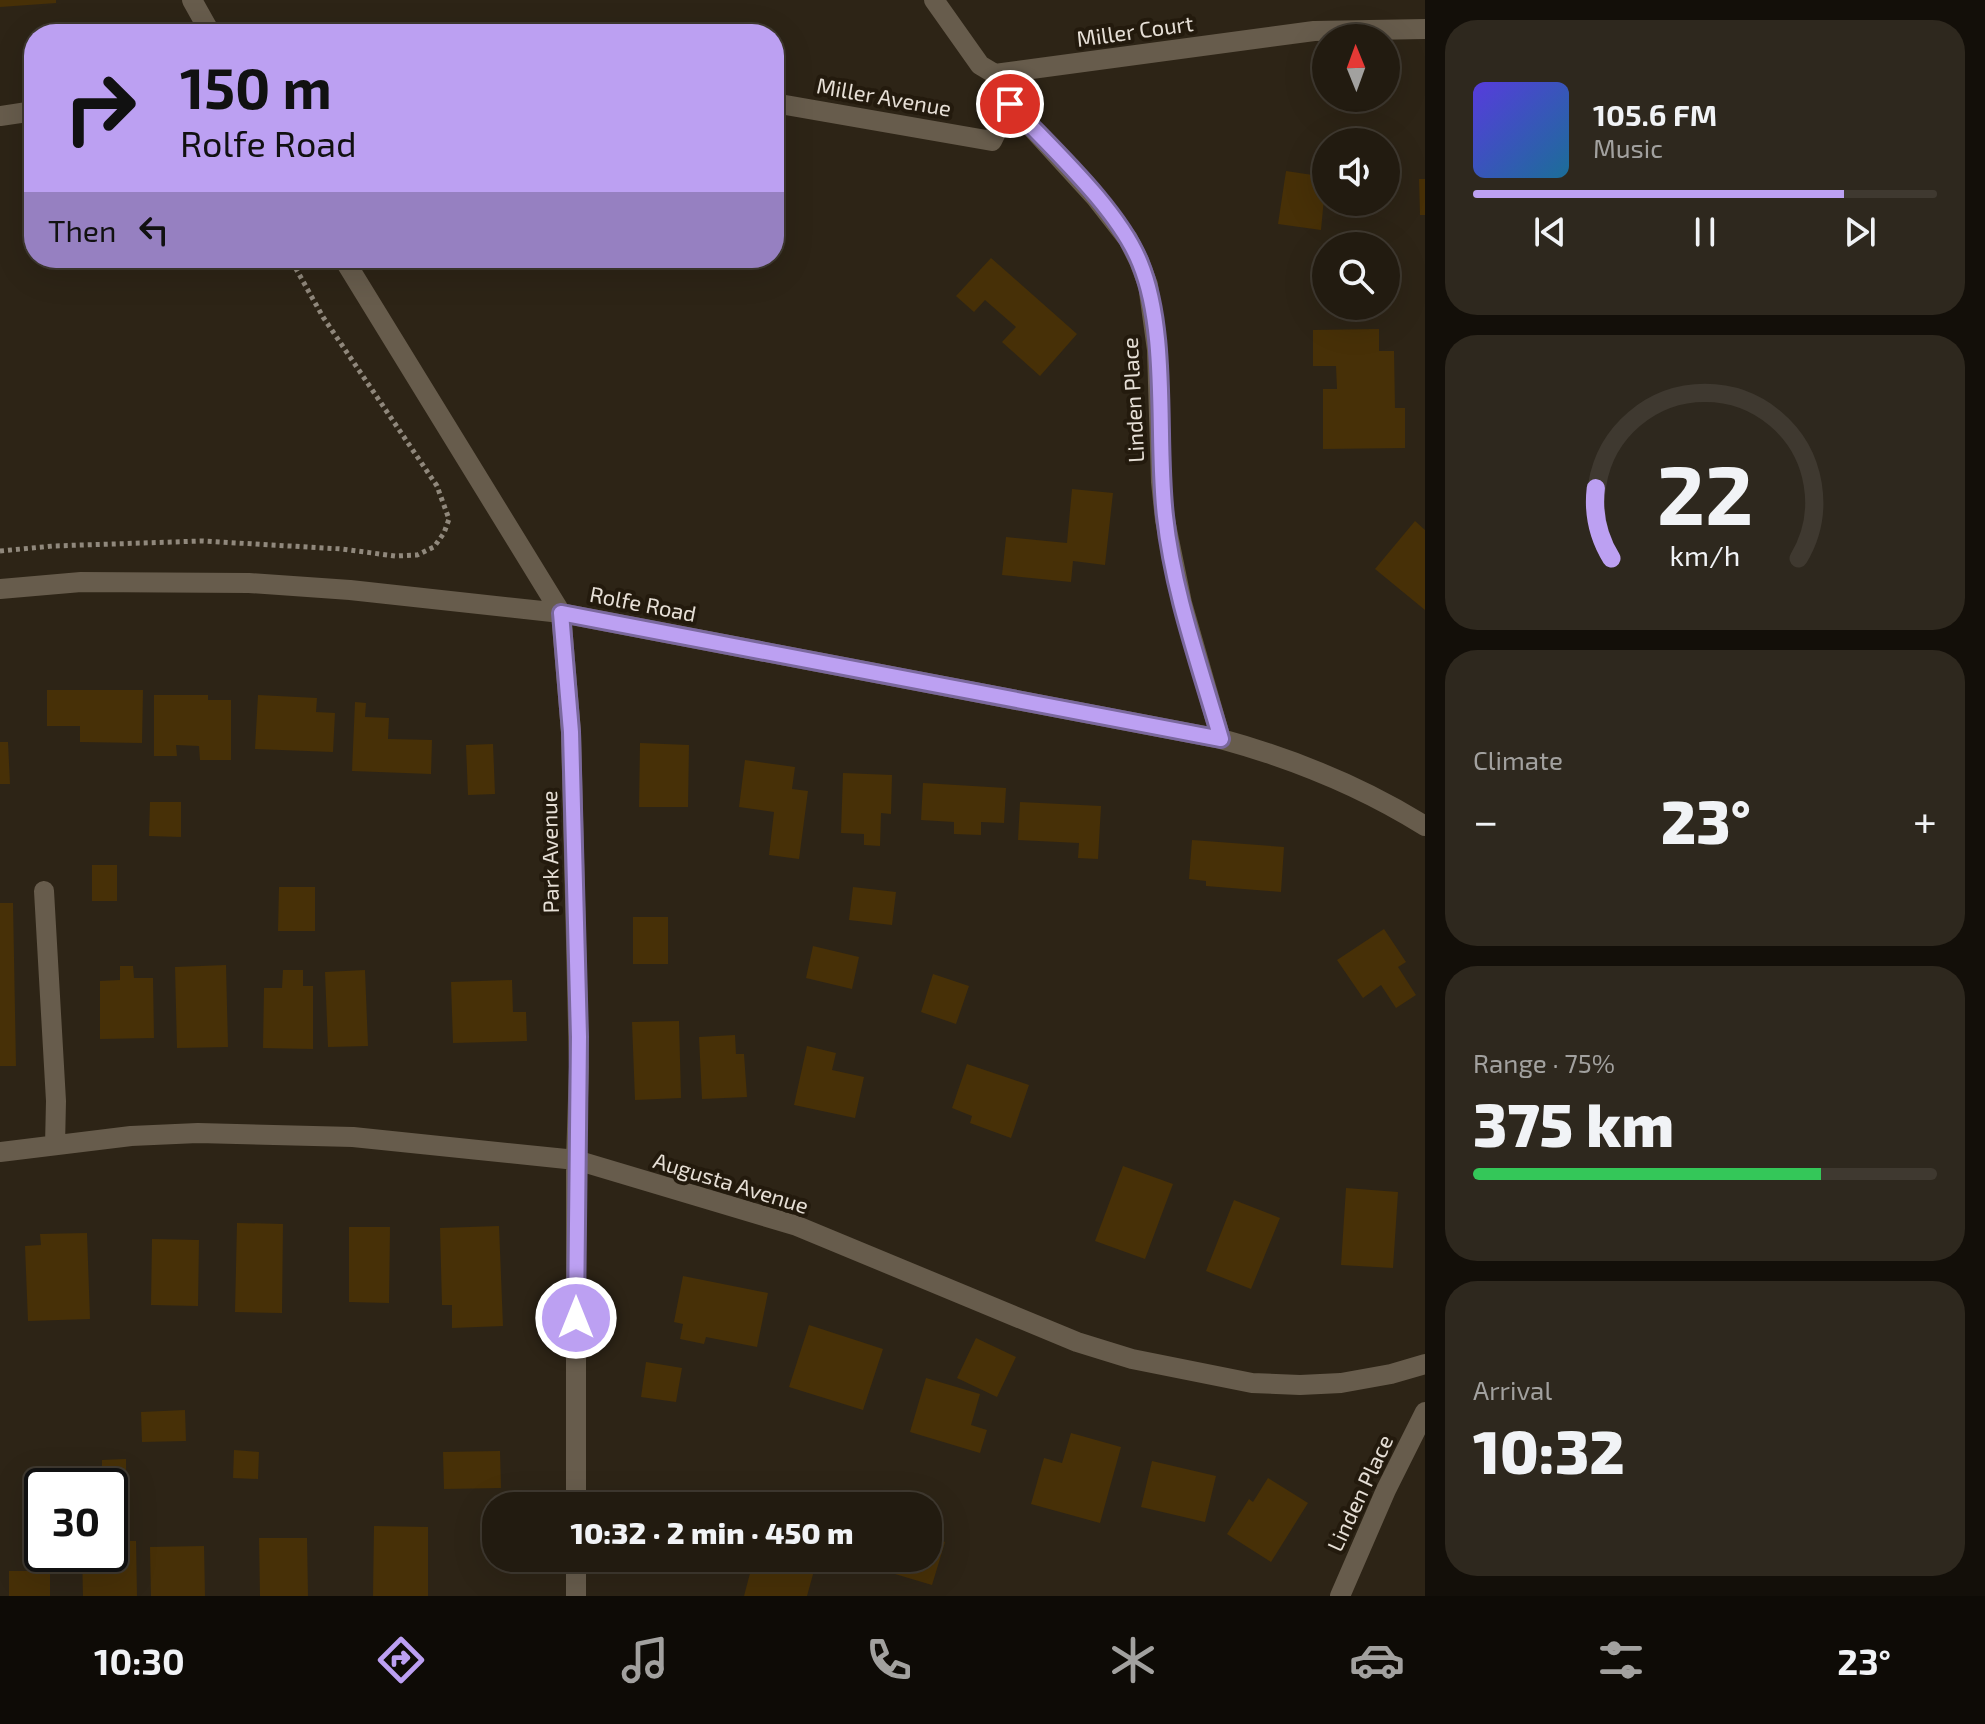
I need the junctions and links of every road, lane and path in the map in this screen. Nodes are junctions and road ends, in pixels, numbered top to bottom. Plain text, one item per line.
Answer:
1 (192, 0) edge
2 (934, 0) edge
3 (205, 24) edge
4 (1425, 29) edge
5 (995, 74) junction
6 (1010, 104) junction
7 (784, 105) edge
8 (24, 112) edge
9 (0, 116) edge
10 (296, 268) edge
11 (349, 268) edge
12 (0, 551) edge
13 (0, 589) edge
14 (561, 613) junction
15 (1221, 739) junction
16 (1425, 826) edge
17 (44, 891) dead end
18 (55, 1145) junction
19 (0, 1152) edge
20 (576, 1160) junction
21 (1425, 1364) edge
22 (1425, 1412) edge
23 (576, 1492) edge
24 (576, 1572) edge
25 (576, 1596) edge
26 (1340, 1596) edge

1 - 3 street
2 - 5 street, Linden Place
4 - 5 street, Miller Court
5 - 6 street, Linden Place
6 - 7 street, Miller Avenue
6 - 15 street, Linden Place
8 - 9 street
10 - 12 path
11 - 14 street, Park Avenue
13 - 14 street, Rolfe Road
14 - 15 street, Rolfe Road
14 - 20 street, Park Avenue
15 - 16 street
17 - 18 street
18 - 19 street, Augusta Avenue
18 - 20 street, Augusta Avenue
20 - 21 street, Augusta Avenue
20 - 23 street, Park Avenue
22 - 26 street, Linden Place
24 - 25 street

